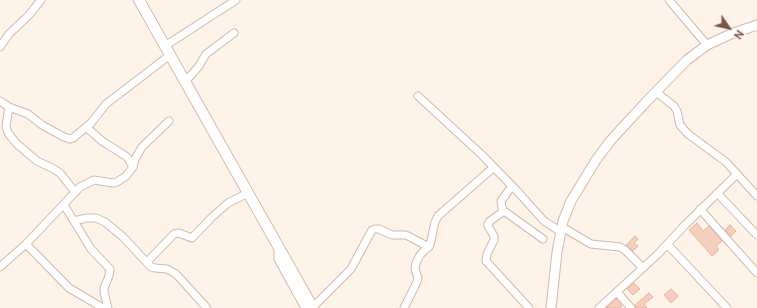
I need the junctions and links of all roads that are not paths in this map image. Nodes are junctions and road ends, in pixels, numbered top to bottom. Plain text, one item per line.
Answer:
1 (41, 0) edge
2 (139, 0) edge
3 (236, 0) edge
4 (669, 0) edge
5 (757, 25) edge
6 (234, 33) dead end
7 (707, 45) junction
8 (0, 47) edge
9 (167, 50) junction
10 (185, 82) junction
11 (656, 92) junction
12 (418, 96) dead end
13 (0, 101) edge
14 (9, 107) junction
15 (169, 121) dead end
16 (86, 127) junction
17 (133, 167) junction
18 (494, 168) junction
19 (737, 174) junction
20 (512, 186) junction
21 (75, 192) junction
22 (248, 192) junction
23 (717, 193) junction
24 (757, 196) edge
25 (64, 205) junction
26 (700, 209) junction
27 (504, 211) junction
28 (74, 221) junction
29 (562, 229) junction
30 (757, 235) edge
31 (543, 239) dead end
32 (26, 244) junction
33 (667, 244) junction
34 (278, 246) junction
35 (429, 247) junction
36 (147, 262) junction
37 (0, 267) edge
38 (643, 268) junction
39 (757, 273) edge
40 (617, 292) junction
41 (313, 307) edge
42 (103, 308) edge
43 (108, 308) edge
44 (207, 308) edge
45 (404, 308) edge
46 (529, 308) edge
47 (551, 308) edge
48 (599, 308) edge
49 (631, 308) edge
50 (727, 308) edge

1 - 8 street
2 - 9 main road
3 - 9 street
4 - 7 street
5 - 7 street
6 - 10 street
7 - 11 street
9 - 10 main road
9 - 16 street
10 - 22 main road
11 - 19 street
11 - 29 street
12 - 18 street
13 - 14 street
14 - 16 street
14 - 21 street
15 - 17 street
16 - 17 street
17 - 21 street
18 - 20 street
18 - 35 street
19 - 23 street
19 - 24 street
20 - 27 street
20 - 29 street
21 - 25 street
22 - 34 main road
22 - 36 street
23 - 26 street
23 - 30 street
25 - 28 street
25 - 32 street
26 - 33 street
26 - 39 street
27 - 31 street
27 - 46 street
28 - 36 street
28 - 43 street
29 - 38 street
29 - 47 street
32 - 37 street
32 - 42 street
33 - 38 street
33 - 50 street
34 - 41 main road
34 - 41 street
35 - 41 street
35 - 45 street
36 - 44 street
38 - 40 street
40 - 48 street
40 - 49 street

